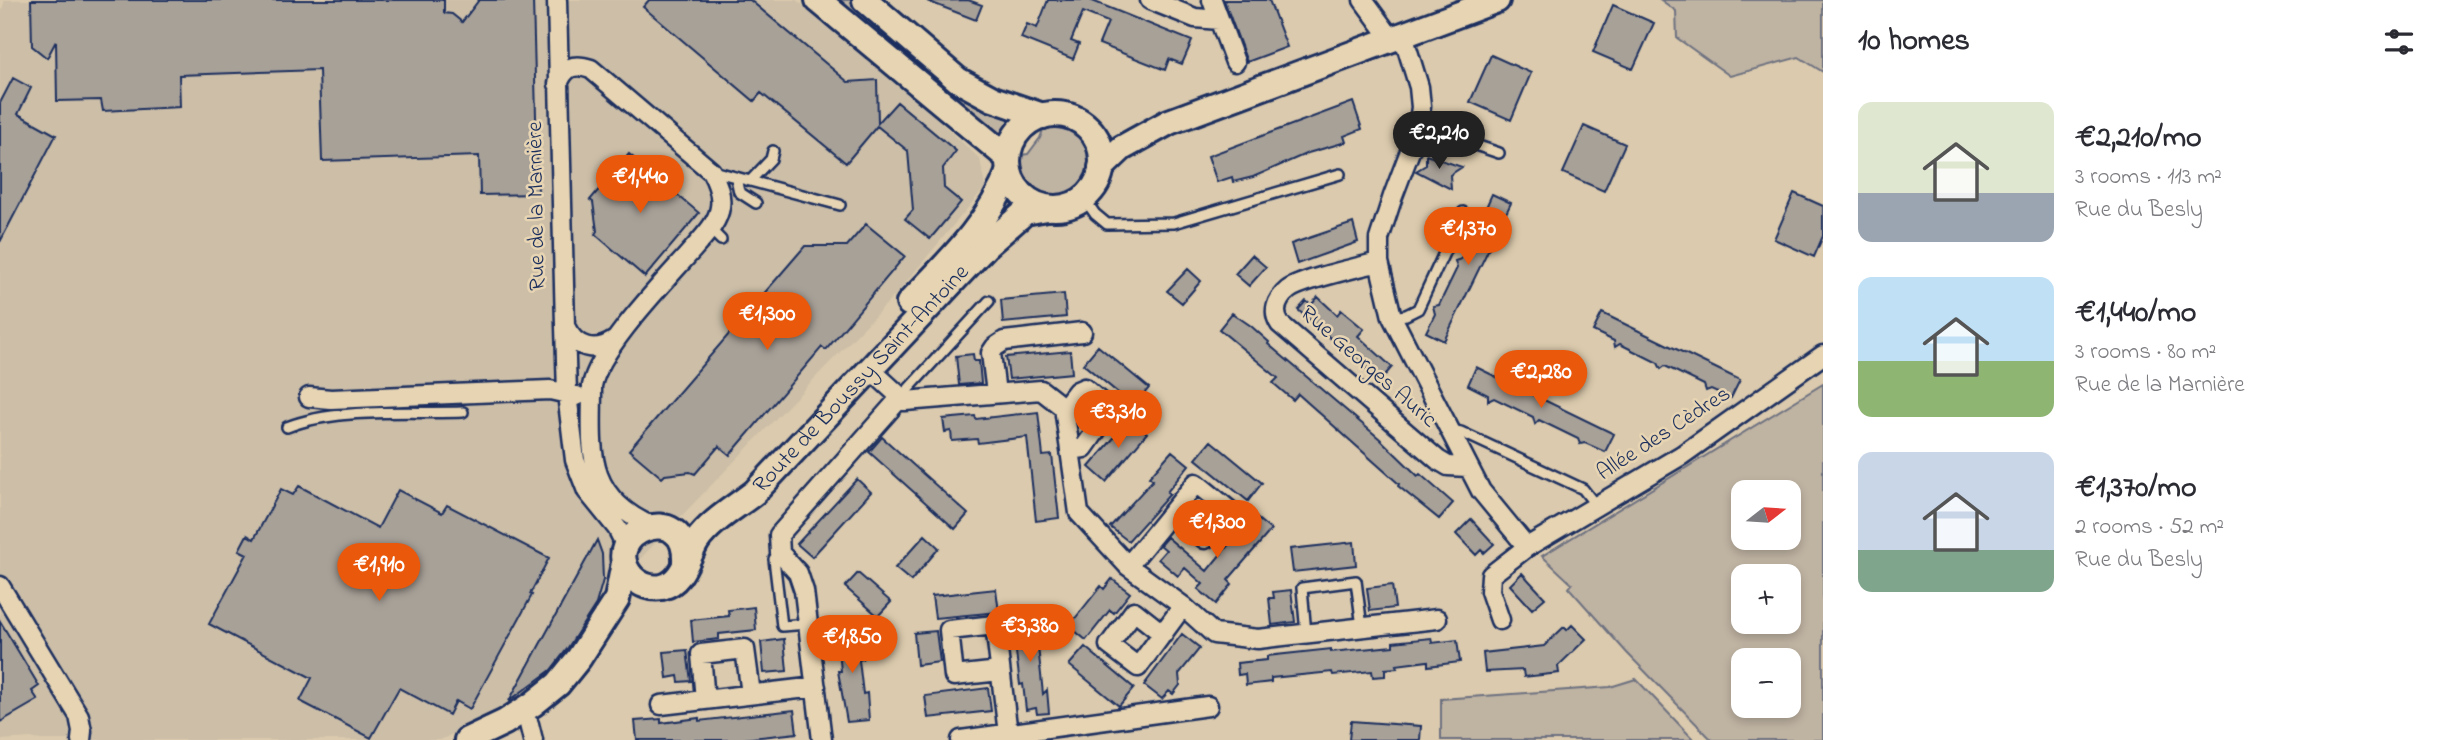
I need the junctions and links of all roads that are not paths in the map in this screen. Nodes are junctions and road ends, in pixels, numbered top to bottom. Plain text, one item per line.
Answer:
1 (557, 0) edge
2 (818, 0) edge
3 (865, 0) edge
4 (1150, 0) edge
5 (1212, 0) edge
6 (1363, 0) edge
7 (1497, 0) edge
8 (1219, 20) junction
9 (1397, 36) junction
10 (1235, 62) dead end
11 (558, 85) junction
12 (1043, 116) junction
13 (1169, 122) junction
14 (1419, 125) junction
15 (1087, 128) junction
16 (773, 151) dead end
17 (1499, 153) dead end
18 (1008, 164) junction
19 (1101, 168) junction
20 (711, 171) junction
21 (1340, 174) dead end
22 (736, 178) junction
23 (750, 181) junction
24 (739, 192) junction
25 (1084, 198) junction
26 (756, 203) dead end
27 (839, 205) dead end
28 (720, 207) junction
29 (1047, 208) junction
30 (1463, 212) dead end
31 (1379, 262) junction
32 (989, 301) dead end
33 (1392, 317) junction
34 (565, 326) junction
35 (1082, 332) dead end
36 (622, 338) junction
37 (1823, 355) edge
38 (870, 369) junction
39 (996, 393) junction
40 (568, 394) junction
41 (309, 397) dead end
42 (592, 397) junction
43 (901, 397) junction
44 (1064, 408) junction
45 (463, 412) dead end
46 (287, 428) dead end
47 (1450, 430) junction
48 (1070, 450) junction
49 (1468, 467) junction
50 (1597, 507) junction
51 (1172, 512) dead end
52 (662, 529) junction
53 (1527, 547) junction
54 (780, 553) junction
55 (625, 554) junction
56 (685, 562) junction
57 (1128, 566) junction
58 (0, 586) edge
59 (661, 587) junction
60 (1183, 606) junction
61 (1437, 619) dead end
62 (1500, 620) dead end
63 (808, 624) junction
64 (1363, 627) junction
65 (1163, 634) dead end
66 (1306, 634) junction
67 (1000, 671) dead end
68 (816, 687) junction
69 (751, 694) junction
70 (705, 700) junction
71 (661, 705) dead end
72 (1208, 706) dead end
73 (531, 732) edge
74 (1008, 734) junction
75 (81, 740) edge
76 (467, 740) edge
77 (504, 740) edge
78 (822, 740) edge
79 (961, 740) edge

1 - 11 street, Rue de la Marnière
2 - 18 main road
3 - 12 main road
4 - 8 street
5 - 8 street
6 - 9 street
7 - 9 main road
8 - 10 street
9 - 13 main road
9 - 14 street
11 - 20 street
11 - 34 street, Rue de la Marnière
12 - 15 main road
12 - 18 main road
13 - 15 main road
13 - 19 main road
14 - 17 lane
14 - 31 street
15 - 19 main road
16 - 23 lane
18 - 29 main road
18 - 52 main road, Route de Boussy Saint-Antoine
19 - 25 main road
20 - 22 lane
20 - 28 street
21 - 25 lane
22 - 23 lane
22 - 24 lane
23 - 27 lane
24 - 26 lane
24 - 28 lane
25 - 29 main road
28 - 36 street
29 - 38 main road, Route de Boussy Saint-Antoine
30 - 33 lane
31 - 33 street
31 - 49 street, Rue Georges Auric
32 - 43 lane
33 - 47 street
34 - 36 street
34 - 40 street, Rue de la Marnière
35 - 39 street
36 - 42 street
37 - 50 street, Allée des Cèdres
38 - 43 street
38 - 56 main road, Route de Boussy Saint-Antoine
39 - 43 street
39 - 44 street
40 - 41 street
40 - 42 street
40 - 55 street, Rue de la Marnière
42 - 52 street
43 - 54 street
44 - 48 street
44 - 48 street
45 - 46 lane
47 - 49 street
47 - 50 lane
48 - 57 street
49 - 53 street
50 - 53 street, Allée des Cèdres
51 - 57 street
52 - 55 main road
52 - 56 main road
53 - 62 street, Allée des Cèdres
54 - 63 street
54 - 63 lane
55 - 59 main road
55 - 76 main road
56 - 59 main road
57 - 60 street
58 - 75 street
59 - 73 main road
60 - 65 street
60 - 66 street
61 - 64 street
63 - 68 street
64 - 66 street
64 - 66 lane
67 - 74 street
68 - 69 street
68 - 78 street
69 - 70 street
69 - 70 street
70 - 71 street
72 - 74 street
73 - 77 main road
74 - 79 street

